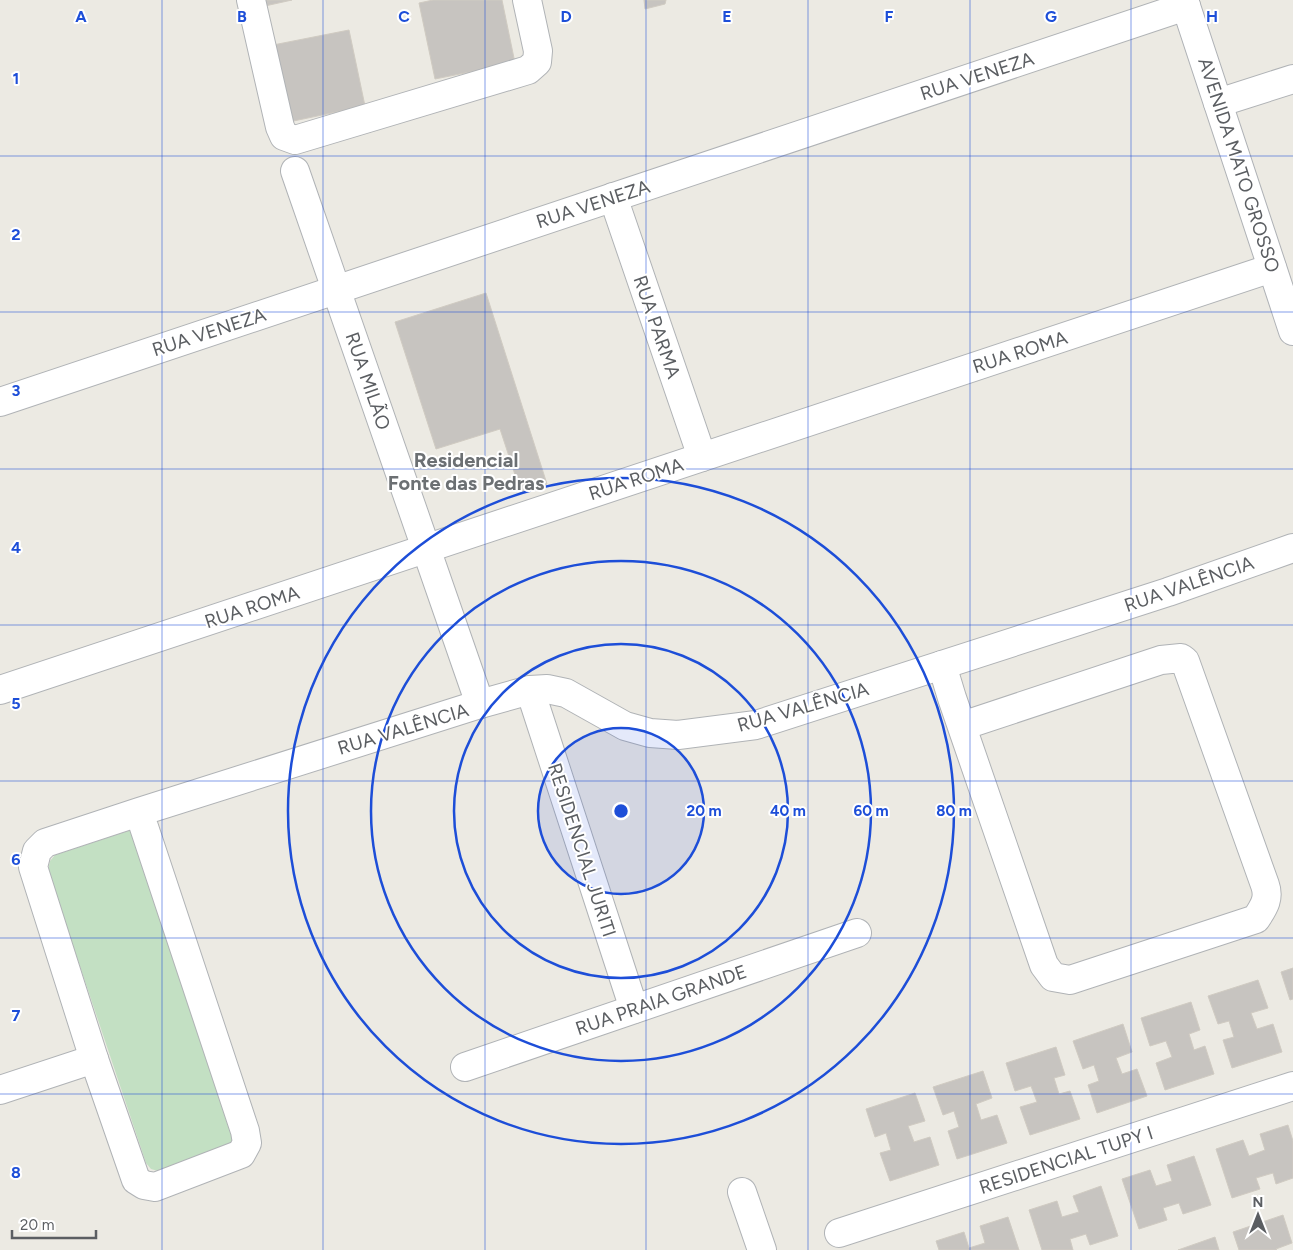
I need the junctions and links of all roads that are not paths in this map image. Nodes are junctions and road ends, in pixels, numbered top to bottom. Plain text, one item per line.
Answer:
1 (251, 0) edge
2 (527, 0) edge
3 (1185, 3) edge
4 (1293, 79) edge
5 (1218, 103) junction
6 (295, 170) dead end
7 (613, 197) junction
8 (1272, 268) junction
9 (337, 290) junction
10 (1293, 331) edge
11 (0, 402) edge
12 (702, 457) junction
13 (1293, 548) edge
14 (426, 549) junction
15 (942, 665) junction
16 (0, 690) edge
17 (530, 690) junction
18 (480, 704) junction
19 (962, 726) junction
20 (139, 812) junction
21 (857, 933) dead end
22 (634, 1009) junction
23 (94, 1059) junction
24 (465, 1067) dead end
25 (1293, 1086) edge
26 (0, 1090) edge
27 (742, 1192) dead end
28 (839, 1233) dead end
29 (762, 1250) edge

1 - 2 street
3 - 5 street, AVENIDA MATO GROSSO
3 - 7 street, RUA VENEZA
4 - 5 street
5 - 8 street, AVENIDA MATO GROSSO
6 - 9 street, RUA MILÃO
7 - 9 street, RUA VENEZA
7 - 12 street, RUA PARMA
8 - 10 street, AVENIDA MATO GROSSO
8 - 12 street, RUA ROMA
9 - 11 street, RUA VENEZA
9 - 14 street, RUA MILÃO
12 - 14 street, RUA ROMA
13 - 15 street, RUA VALÊNCIA
14 - 16 street, RUA ROMA
14 - 18 street, RUA MILÃO
15 - 17 street, RUA VALÊNCIA
15 - 19 street
17 - 18 street, RUA VALÊNCIA
17 - 22 street, RESIDENCIAL JURITI
18 - 20 street, RUA VALÊNCIA
19 - 19 street
20 - 23 street, RUA VALÊNCIA
20 - 23 street
21 - 22 street, RUA PRAIA GRANDE
22 - 24 street, RUA PRAIA GRANDE
23 - 26 street
25 - 28 street, RESIDENCIAL TUPY I
27 - 29 street

